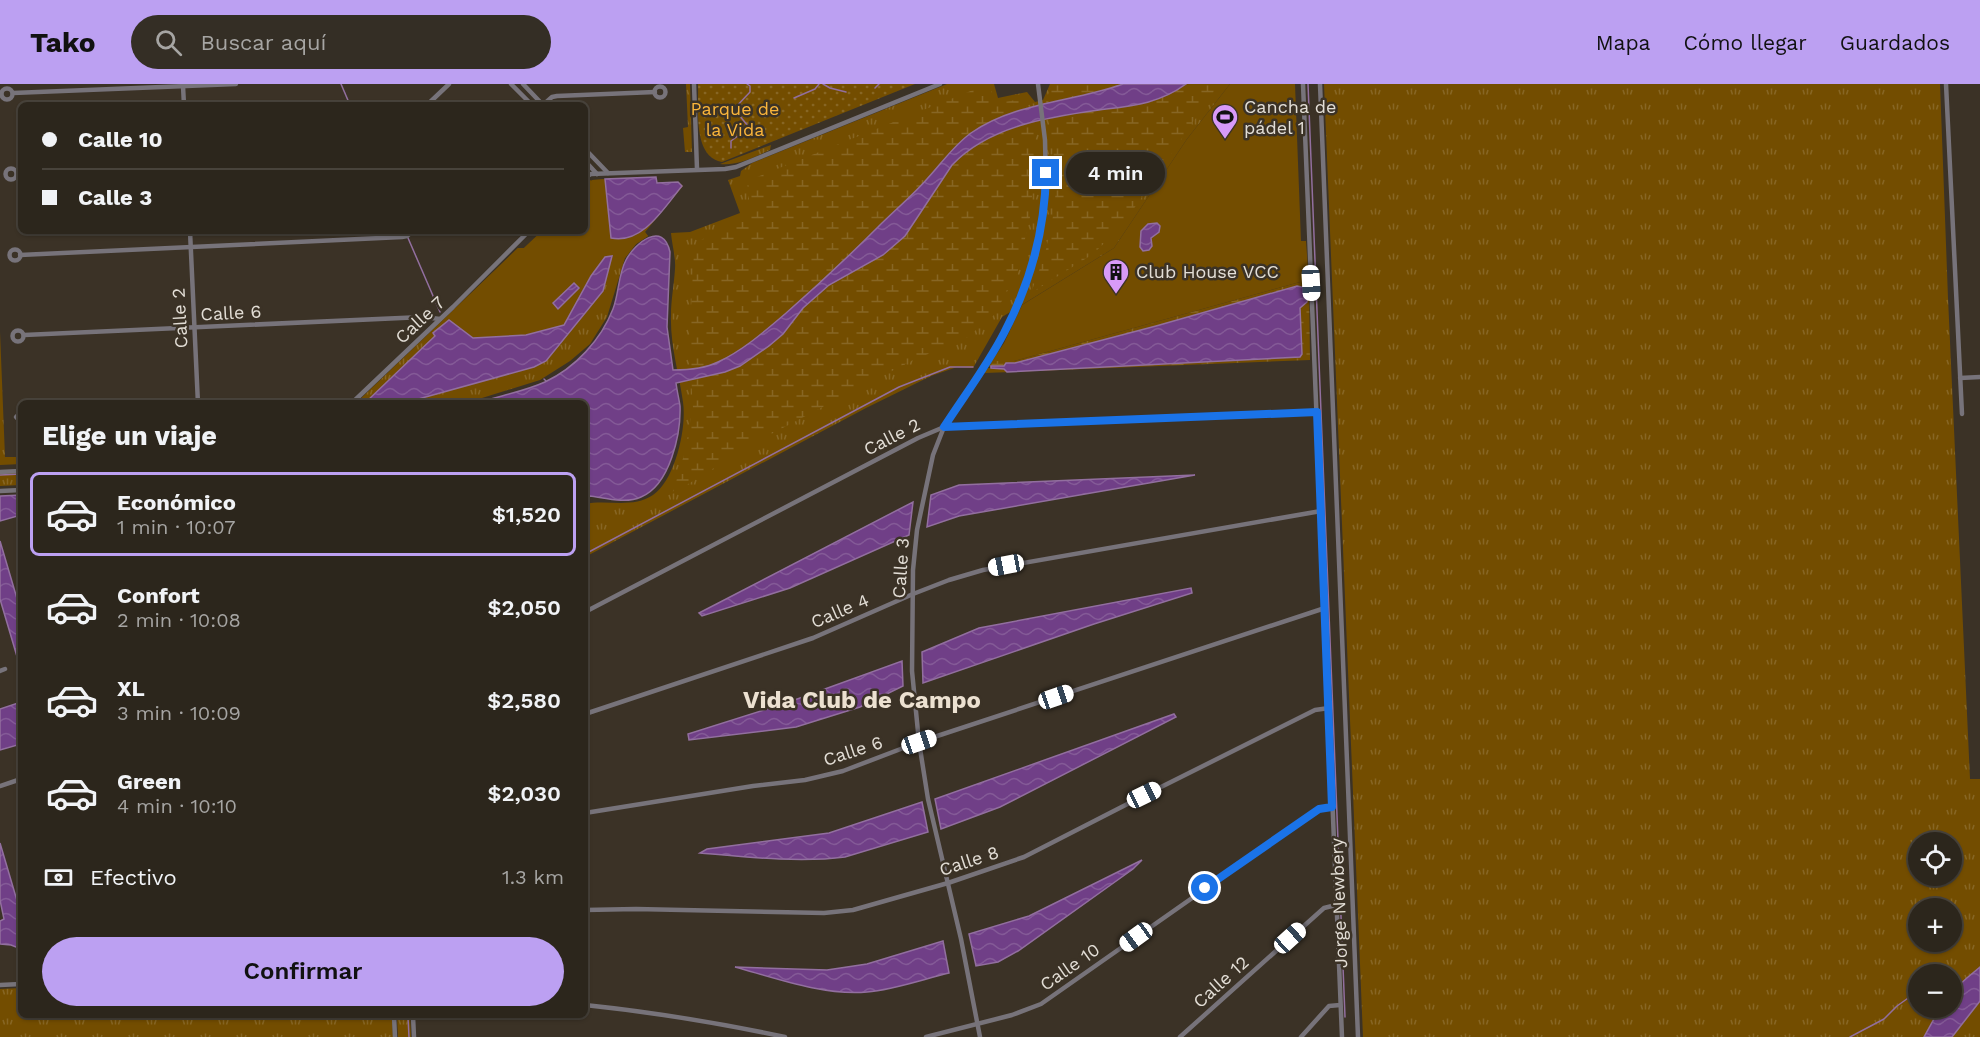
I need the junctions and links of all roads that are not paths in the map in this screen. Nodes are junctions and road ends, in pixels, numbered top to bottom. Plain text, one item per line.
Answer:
1 (236, 84) edge
2 (449, 84) edge
3 (511, 84) edge
4 (523, 84) edge
5 (694, 84) edge
6 (940, 84) edge
7 (1038, 84) edge
8 (1303, 84) edge
9 (1320, 84) edge
10 (1946, 84) edge
11 (183, 86) junction
12 (655, 92) dead end
13 (13, 93) dead end
14 (184, 102) edge
15 (430, 102) edge
16 (529, 102) edge
17 (540, 102) edge
18 (546, 102) edge
19 (588, 152) edge
20 (588, 164) edge
21 (697, 169) junction
22 (608, 173) junction
23 (597, 174) junction
24 (588, 176) edge
25 (190, 234) edge
26 (408, 234) edge
27 (526, 234) edge
28 (190, 247) junction
29 (20, 255) dead end
30 (440, 319) junction
31 (194, 328) junction
32 (24, 335) dead end
33 (1980, 377) edge
34 (1960, 378) junction
35 (198, 400) edge
36 (355, 400) edge
37 (1317, 412) junction
38 (1962, 414) dead end
39 (944, 427) junction
40 (18, 471) edge
41 (0, 472) edge
42 (18, 490) edge
43 (0, 491) edge
44 (1321, 511) junction
45 (913, 594) junction
46 (1324, 608) junction
47 (588, 610) edge
48 (1329, 708) junction
49 (588, 713) edge
50 (919, 742) junction
51 (18, 780) edge
52 (0, 786) edge
53 (1332, 807) junction
54 (588, 813) edge
55 (948, 883) junction
56 (1336, 905) junction
57 (588, 910) edge
58 (18, 984) edge
59 (0, 985) edge
60 (588, 1005) edge
61 (1340, 1005) junction
62 (394, 1018) edge
63 (413, 1018) edge
64 (978, 1024) junction
65 (395, 1037) edge
66 (414, 1037) edge
67 (785, 1037) edge
68 (926, 1037) edge
69 (980, 1037) edge
70 (1180, 1037) edge
71 (1301, 1037) edge
72 (1341, 1037) edge
73 (1358, 1037) edge

1 - 11 street
2 - 15 street
3 - 16 street
4 - 17 street
5 - 21 street
6 - 21 street
7 - 39 street, Calle 3
8 - 37 street
9 - 73 street, Jorge Newbery
10 - 34 street
11 - 13 street
11 - 14 street
12 - 18 street
19 - 22 street
20 - 23 street
21 - 22 street
22 - 23 street
23 - 24 street
25 - 28 street, Calle 2
26 - 28 street
27 - 30 street, Calle 7
28 - 29 street
28 - 31 street, Calle 2
30 - 31 street, Calle 6
30 - 36 street, Calle 7
31 - 32 street, Calle 6
31 - 35 street, Calle 2
33 - 34 street
34 - 38 street
37 - 39 street, Calle 2
37 - 44 street
39 - 45 street, Calle 3
39 - 47 street, Calle 2
40 - 41 street
42 - 43 street
44 - 45 street, Calle 4
44 - 46 street
45 - 49 street, Calle 4
45 - 50 street, Calle 3
46 - 48 street
46 - 50 street, Calle 6
48 - 53 street
48 - 55 street, Calle 8
50 - 54 street, Calle 6
50 - 55 street, Calle 3
51 - 52 street
53 - 56 street
53 - 64 street, Calle 10
55 - 57 street, Calle 8
55 - 64 street, Calle 3
56 - 61 street
56 - 70 street, Calle 12
58 - 59 street
60 - 67 street
61 - 71 street
61 - 72 street
62 - 65 street
63 - 66 street
64 - 68 street, Calle 10
64 - 69 street, Calle 3

